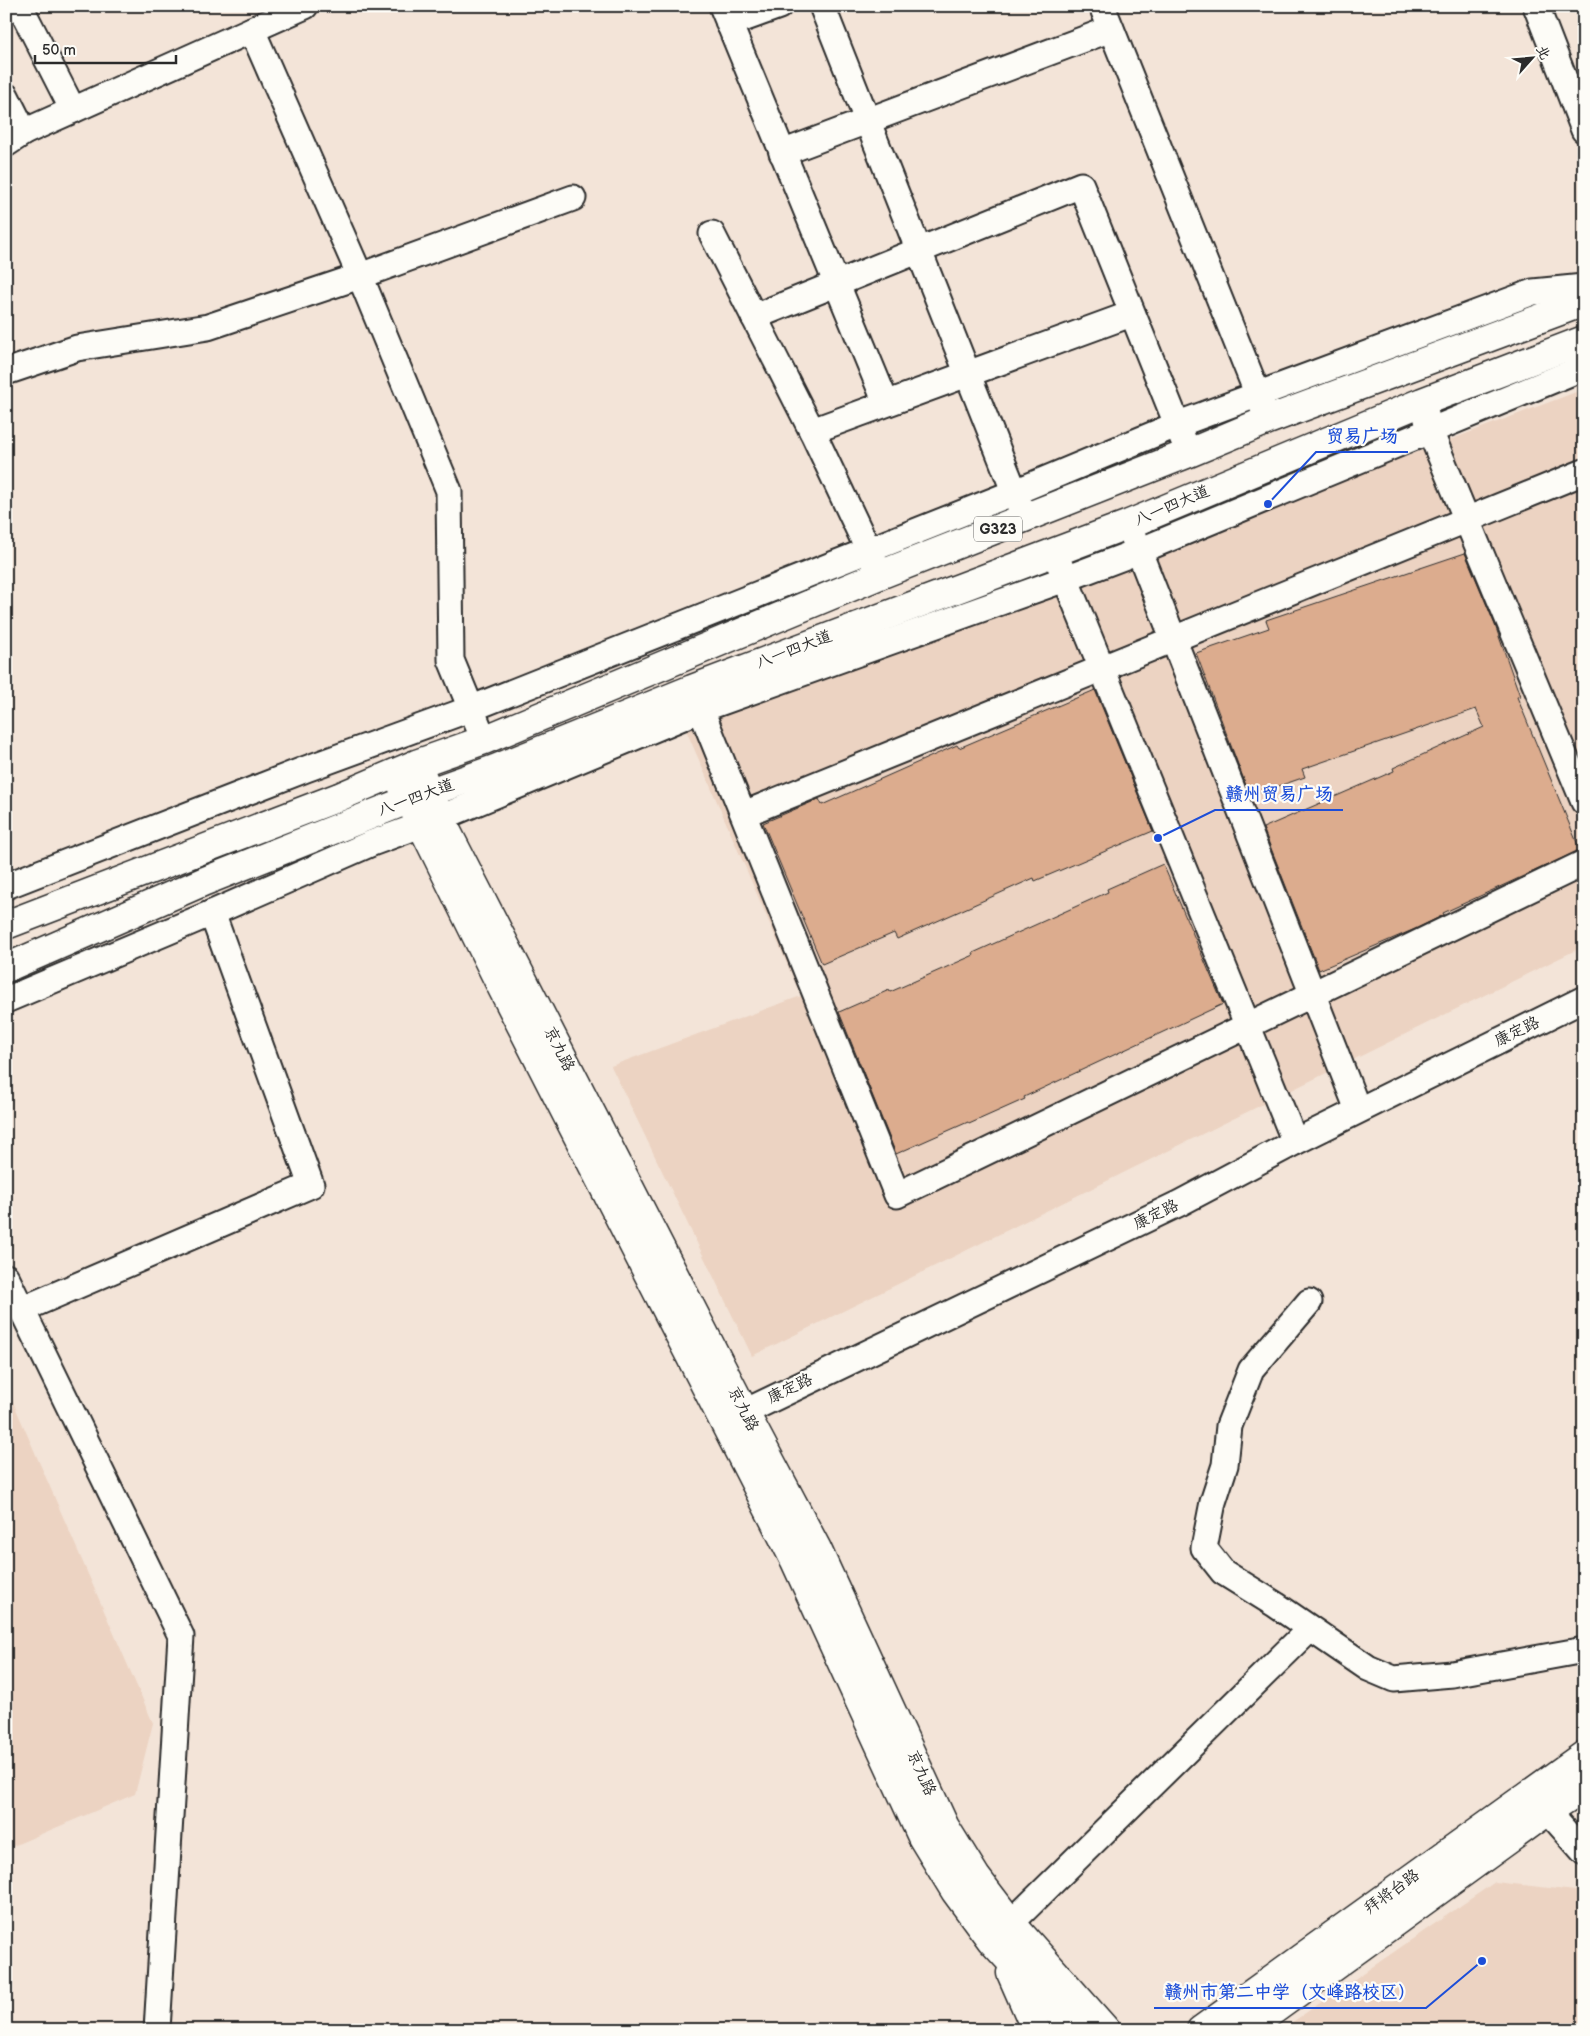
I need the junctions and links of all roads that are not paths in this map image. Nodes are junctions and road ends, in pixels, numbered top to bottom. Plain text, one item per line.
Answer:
1 (20, 6) edge
2 (306, 6) edge
3 (779, 6) edge
4 (822, 6) edge
5 (1102, 6) edge
6 (1536, 6) edge
7 (725, 15) edge
8 (1111, 29) junction
9 (252, 30) junction
10 (6, 96) edge
11 (73, 110) junction
12 (868, 121) junction
13 (1584, 130) edge
14 (15, 138) edge
15 (782, 154) junction
16 (573, 198) dead end
17 (712, 234) dead end
18 (919, 250) junction
19 (360, 276) junction
20 (836, 284) junction
21 (1584, 287) edge
22 (1584, 302) edge
23 (1131, 314) junction
24 (754, 317) junction
25 (1584, 340) edge
26 (1584, 364) edge
27 (6, 372) edge
28 (968, 374) junction
29 (1258, 394) junction
30 (1422, 402) junction
31 (886, 404) junction
32 (1268, 420) junction
33 (1176, 425) junction
34 (812, 431) junction
35 (1430, 431) junction
36 (1189, 453) junction
37 (1584, 472) edge
38 (1015, 492) junction
39 (1025, 518) junction
40 (1468, 520) junction
41 (1129, 524) junction
42 (867, 551) junction
43 (1139, 551) junction
44 (1055, 552) junction
45 (882, 574) junction
46 (1066, 579) junction
47 (1175, 638) junction
48 (1102, 668) junction
49 (697, 699) junction
50 (470, 709) junction
51 (484, 740) junction
52 (406, 768) junction
53 (418, 796) junction
54 (1584, 802) edge
55 (744, 814) junction
56 (430, 822) junction
57 (1584, 863) edge
58 (6, 886) edge
59 (212, 913) junction
60 (6, 925) edge
61 (6, 968) edge
62 (1312, 995) junction
63 (1584, 999) edge
64 (6, 1000) edge
65 (1247, 1026) junction
66 (1358, 1110) junction
67 (1295, 1142) junction
68 (6, 1277) edge
69 (1309, 1302) dead end
70 (23, 1309) junction
71 (734, 1416) junction
72 (1310, 1629) junction
73 (1584, 1650) edge
74 (1584, 1755) edge
75 (1584, 1787) edge
76 (1542, 1800) junction
77 (1584, 1852) edge
78 (1001, 1931) junction
79 (157, 2030) edge
80 (1036, 2030) edge
81 (1074, 2030) edge
82 (1106, 2030) edge
83 (1201, 2030) edge
84 (1246, 2030) edge

1 - 11 street
2 - 9 street
3 - 7 street
4 - 12 street
5 - 8 street
6 - 13 street
7 - 15 street
8 - 12 street
8 - 29 street
9 - 11 street
9 - 19 street
10 - 14 street
11 - 14 street
12 - 15 street
12 - 18 street
15 - 20 street
16 - 19 street
17 - 24 street
18 - 20 street
18 - 23 street
18 - 28 street
19 - 27 street
19 - 50 street
20 - 24 street
20 - 31 street
21 - 29 street
22 - 32 main road, 八一四大道 / G323
23 - 28 street
23 - 33 street
24 - 34 street
25 - 30 main road, 八一四大道 / G323
26 - 35 street
28 - 31 street
28 - 38 street
29 - 32 street
29 - 33 street
30 - 35 street
30 - 41 main road, 八一四大道 / G323
31 - 34 street
32 - 36 main road, 八一四大道 / G323
33 - 36 street
33 - 38 street
34 - 42 street
35 - 40 street
35 - 43 street
36 - 39 main road, 八一四大道 / G323
37 - 40 street
38 - 39 street
38 - 42 street
39 - 45 main road, 八一四大道 / G323
40 - 47 street
40 - 54 street
41 - 43 street
41 - 44 main road, 八一四大道 / G323
42 - 45 street
42 - 50 street
43 - 46 street
43 - 47 street
44 - 46 street
44 - 49 main road, 八一四大道 / G323
45 - 51 main road, 八一四大道 / G323
46 - 48 street
46 - 49 street
47 - 48 street
47 - 62 street
48 - 55 street
48 - 65 street
49 - 53 main road, 八一四大道 / G323
49 - 55 street
49 - 56 street
50 - 51 street
50 - 58 street
51 - 52 main road, 八一四大道 / G323
52 - 53 main road, 京九路
52 - 60 main road, 八一四大道
53 - 56 main road, 京九路
53 - 61 main road, 八一四大道
55 - 65 street
56 - 59 street
56 - 71 main road, 京九路
57 - 62 street
59 - 64 street
59 - 70 street
62 - 65 street
62 - 66 street
63 - 66 street, 康定路
65 - 67 street
66 - 67 street, 康定路
67 - 71 street, 康定路
68 - 70 street
69 - 72 street
70 - 79 street
71 - 78 main road, 京九路
72 - 73 street
72 - 78 street
74 - 76 main road, 拜将台路
75 - 76 main road, 拜将台路
76 - 77 street
76 - 83 main road, 拜将台路
76 - 84 main road, 拜将台路
78 - 80 main road
78 - 81 main road, 京九路
78 - 82 main road, 京九路

